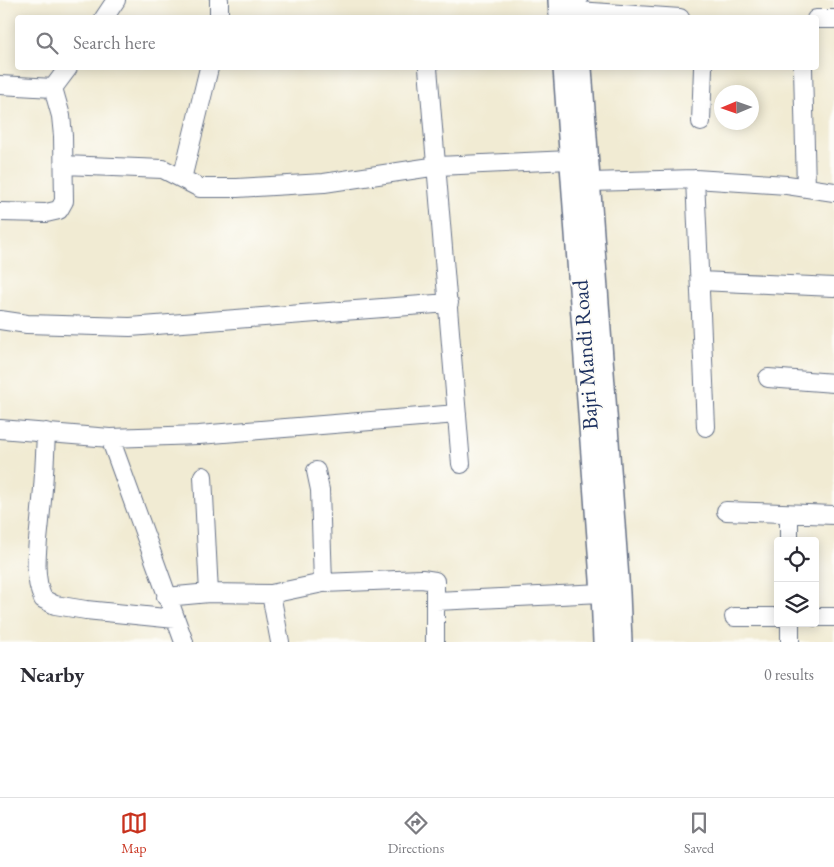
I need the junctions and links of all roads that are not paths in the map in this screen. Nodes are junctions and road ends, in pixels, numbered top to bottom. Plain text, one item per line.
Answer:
1 (116, 0) edge
2 (218, 0) edge
3 (568, 9) edge
4 (106, 15) edge
5 (219, 15) edge
6 (643, 15) edge
7 (819, 19) edge
8 (834, 19) edge
9 (66, 70) edge
10 (209, 70) edge
11 (428, 70) edge
12 (564, 70) edge
13 (582, 70) edge
14 (703, 70) edge
15 (803, 70) edge
16 (0, 85) edge
17 (53, 88) junction
18 (701, 122) dead end
19 (570, 160) junction
20 (64, 165) junction
21 (438, 166) junction
22 (182, 179) junction
23 (694, 179) junction
24 (591, 182) junction
25 (806, 188) junction
26 (834, 192) edge
27 (0, 212) edge
28 (700, 281) junction
29 (834, 287) edge
30 (449, 303) junction
31 (0, 320) edge
32 (768, 378) dead end
33 (834, 383) edge
34 (458, 414) junction
35 (706, 427) dead end
36 (0, 429) edge
37 (46, 432) junction
38 (110, 438) junction
39 (461, 464) dead end
40 (316, 471) dead end
41 (203, 476) dead end
42 (726, 511) dead end
43 (789, 514) junction
44 (834, 516) edge
45 (789, 537) edge
46 (324, 583) junction
47 (209, 593) junction
48 (602, 593) junction
49 (271, 594) junction
50 (166, 597) junction
51 (436, 601) junction
52 (734, 617) dead end
53 (774, 617) edge
54 (819, 617) edge
55 (834, 617) edge
56 (175, 619) junction
57 (790, 627) edge
58 (184, 642) edge
59 (280, 642) edge
60 (435, 642) edge
61 (604, 642) edge
62 (621, 642) edge
63 (790, 642) edge

1 - 4 street
2 - 5 street
3 - 6 street
7 - 8 street
9 - 17 street
10 - 22 street
11 - 21 street
12 - 19 street, Bajri Mandi Road
13 - 24 street
14 - 18 street
15 - 25 street
16 - 17 street
17 - 20 street
19 - 21 street
19 - 24 street
19 - 48 street, Bajri Mandi Road
20 - 22 street
20 - 27 street
21 - 22 street
21 - 30 street
23 - 24 street
23 - 25 street
23 - 28 street
24 - 62 street
25 - 26 street
28 - 29 street
28 - 35 street
30 - 31 street
30 - 34 street
32 - 33 street
34 - 38 street
34 - 39 street
36 - 37 street
37 - 38 street
37 - 56 street
38 - 50 street
40 - 46 street
41 - 47 street
42 - 43 street
43 - 44 street
43 - 45 street
46 - 49 street
46 - 51 street
47 - 49 street
47 - 50 street
48 - 51 street
48 - 61 street, Bajri Mandi Road
49 - 59 street
50 - 56 street
51 - 60 street
52 - 53 street
54 - 55 street
56 - 58 street
57 - 63 street

